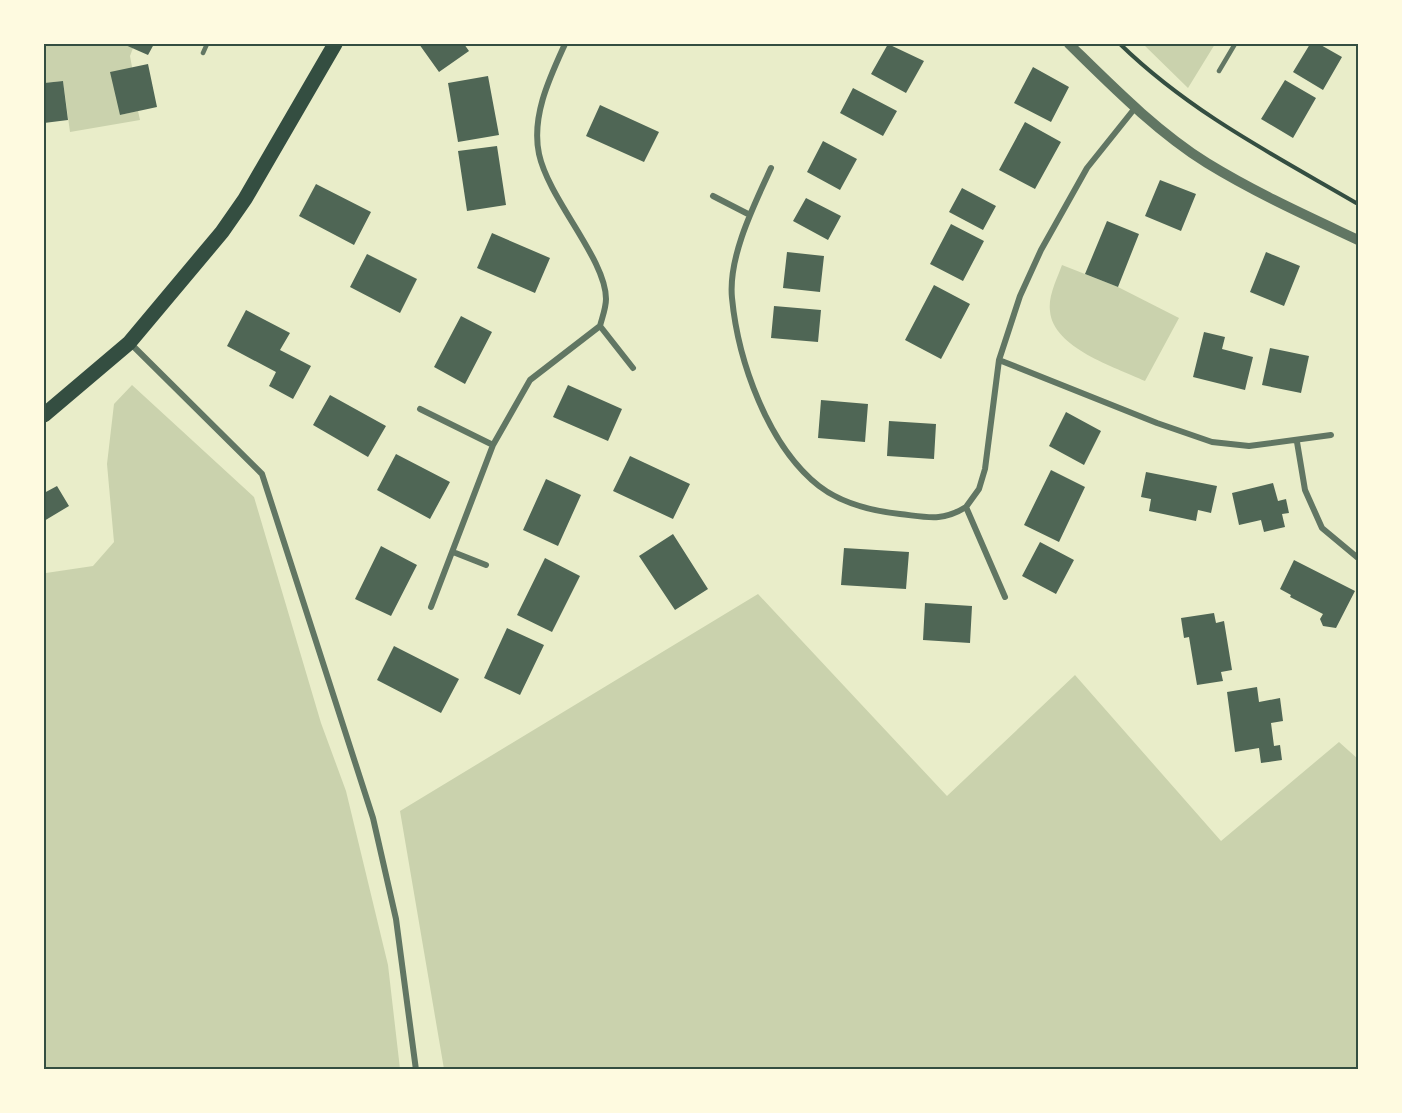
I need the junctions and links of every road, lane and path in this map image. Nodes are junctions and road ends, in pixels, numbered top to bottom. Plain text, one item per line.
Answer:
1 (207, 44) edge
2 (335, 44) edge
3 (565, 44) edge
4 (1069, 44) edge
5 (1120, 44) edge
6 (1235, 44) edge
7 (203, 53) dead end
8 (1219, 71) dead end
9 (1135, 108) junction
10 (771, 168) dead end
11 (713, 196) dead end
12 (1359, 204) edge
13 (750, 215) junction
14 (1359, 240) edge
15 (600, 326) junction
16 (129, 343) junction
17 (999, 360) junction
18 (633, 368) dead end
19 (420, 409) dead end
20 (44, 416) edge
21 (1330, 435) dead end
22 (1297, 442) junction
23 (493, 445) junction
24 (966, 507) junction
25 (453, 552) junction
26 (1359, 558) edge
27 (486, 565) dead end
28 (1005, 597) dead end
29 (431, 607) dead end
30 (416, 1070) edge

1 - 7 lane
2 - 16 main road
3 - 15 street
4 - 9 street
5 - 12 path
6 - 8 lane
9 - 14 street
9 - 17 street
10 - 13 street
11 - 13 street
13 - 24 street
15 - 18 street
15 - 23 street
16 - 20 main road
16 - 30 street
17 - 22 street
17 - 24 street
19 - 23 street
21 - 22 street
22 - 26 street
23 - 25 street
24 - 28 street
25 - 27 street
25 - 29 street

